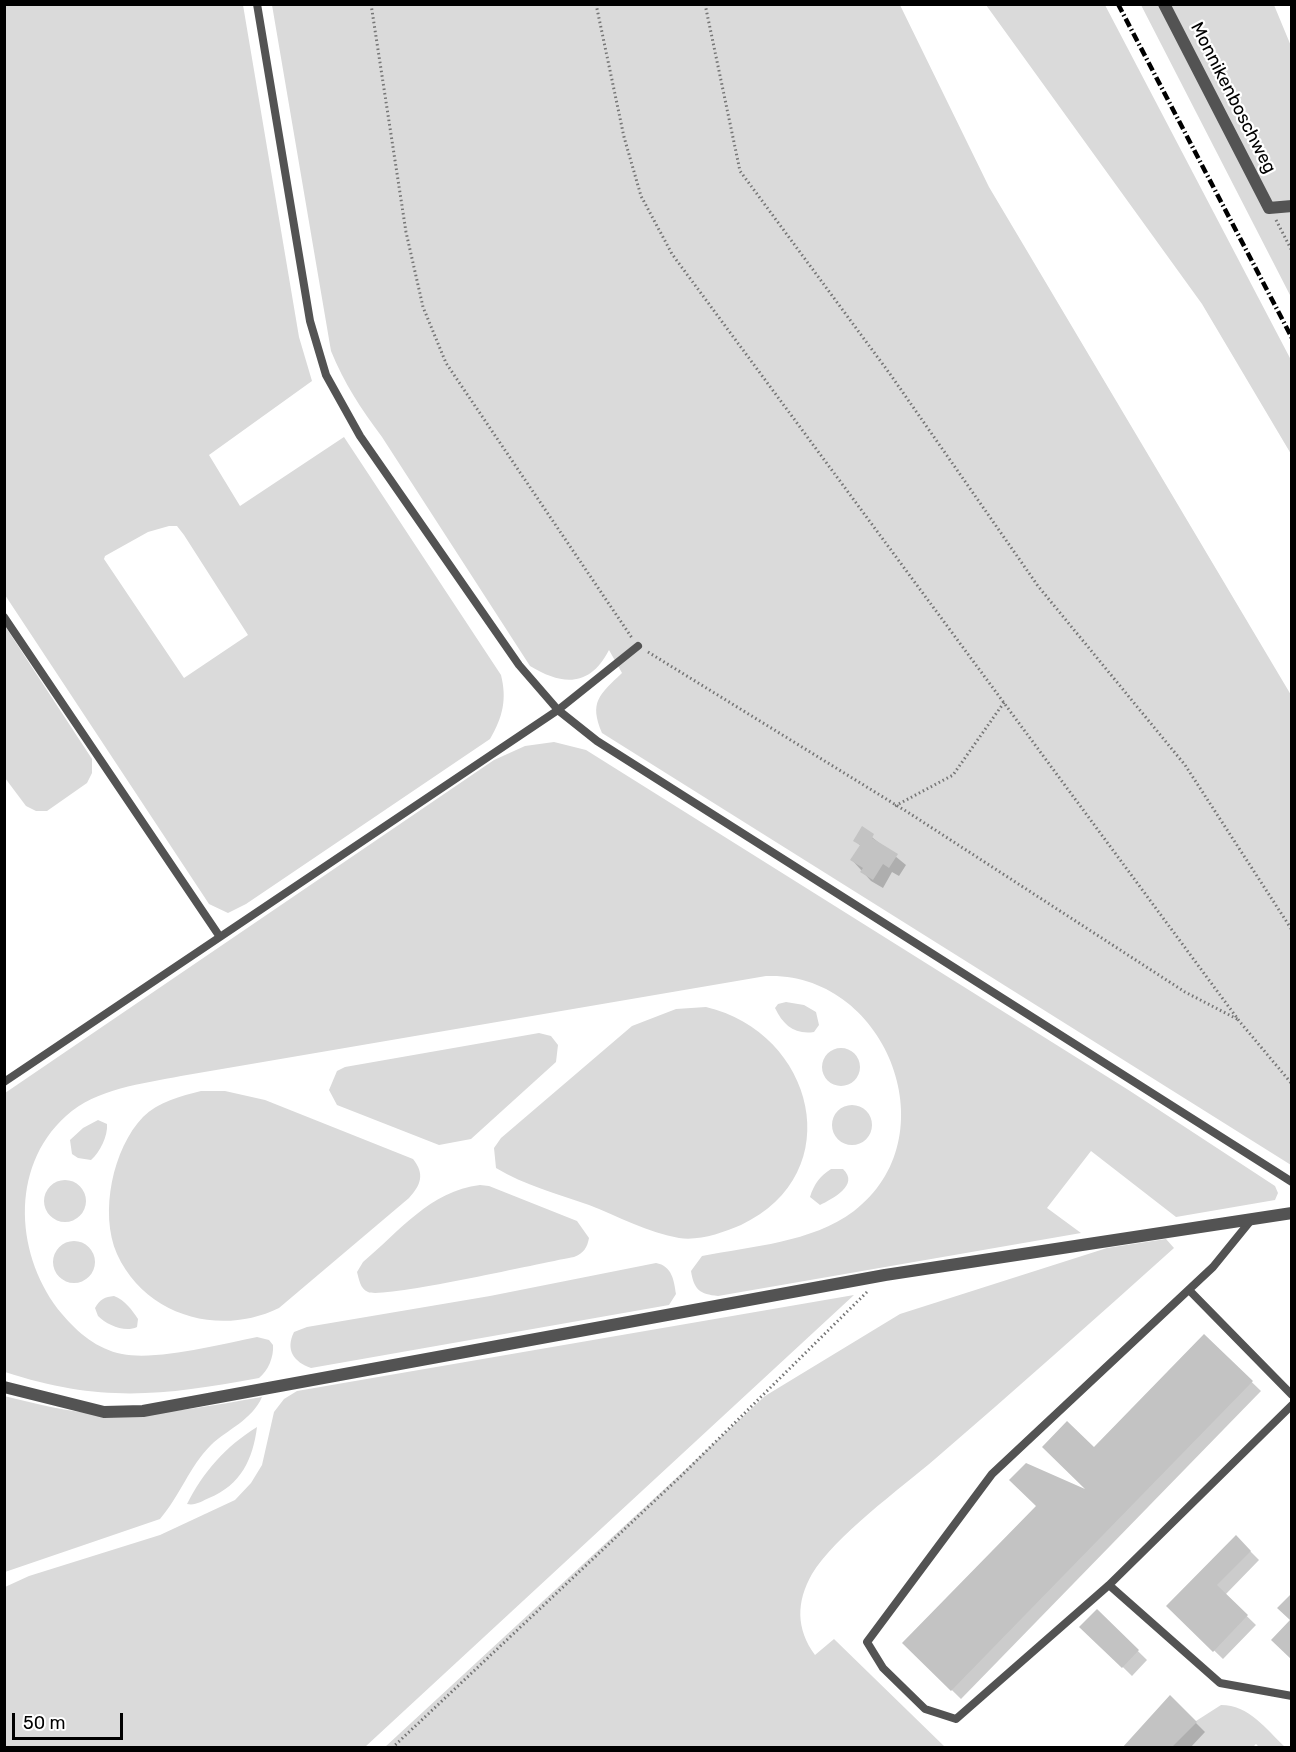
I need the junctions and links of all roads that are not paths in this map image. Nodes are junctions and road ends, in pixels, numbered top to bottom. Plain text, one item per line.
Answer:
1 (256, 4) edge
2 (1164, 4) edge
3 (1292, 206) edge
4 (4, 617) edge
5 (638, 646) road end
6 (558, 710) junction
7 (220, 937) junction
8 (4, 1082) edge
9 (1292, 1182) edge
10 (1292, 1213) edge
11 (1252, 1219) junction
12 (1189, 1290) junction
13 (4, 1387) edge
14 (1292, 1395) edge
15 (1292, 1405) edge
16 (1109, 1585) junction
17 (1292, 1696) edge

1 - 6 lane
2 - 3 street, Monnikenboschweg
4 - 7 lane
5 - 6 lane
6 - 7 lane
6 - 9 lane
7 - 8 lane
10 - 11 street
11 - 12 lane
11 - 13 street
12 - 14 lane
12 - 16 lane
15 - 16 lane
16 - 17 lane

